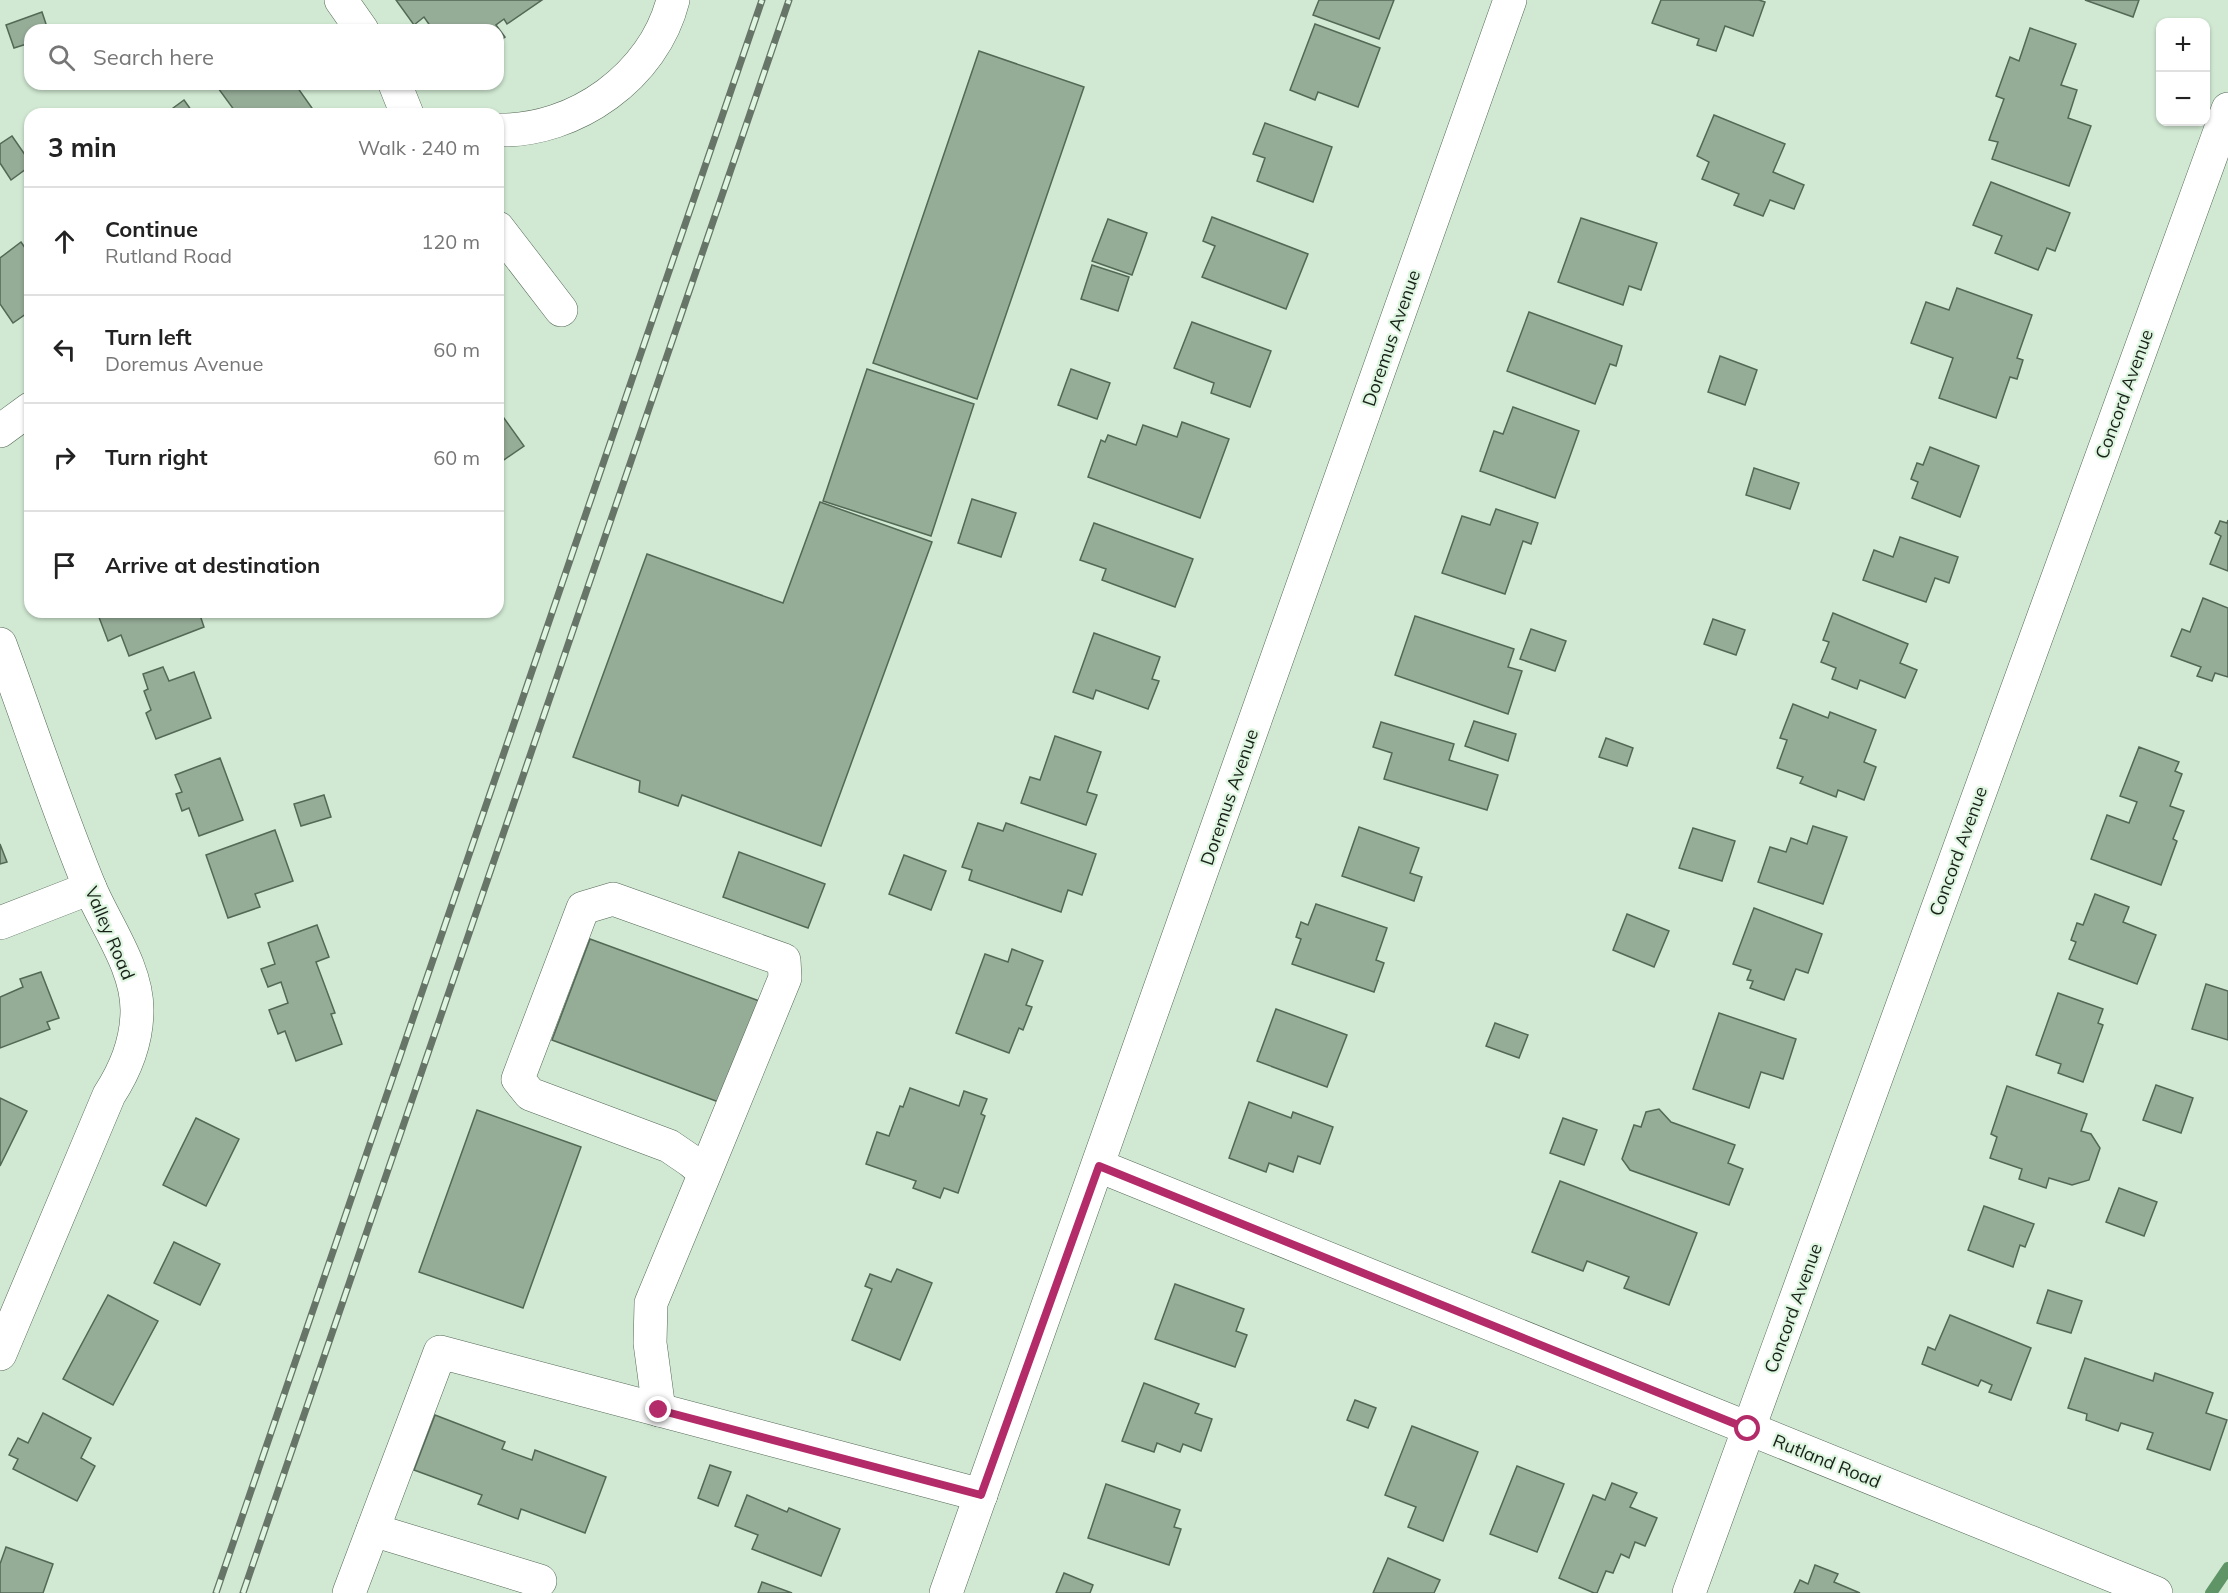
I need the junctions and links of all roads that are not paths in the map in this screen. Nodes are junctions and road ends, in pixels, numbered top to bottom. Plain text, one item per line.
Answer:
1 (341, 0) edge
2 (672, 0) edge
3 (1510, 0) edge
4 (358, 24) edge
5 (397, 90) edge
6 (405, 108) edge
7 (2228, 109) edge
8 (504, 130) edge
9 (504, 236) edge
10 (561, 310) dead end
11 (24, 413) edge
12 (0, 431) edge
13 (0, 644) edge
14 (90, 888) junction
15 (0, 923) edge
16 (1099, 1166) junction
17 (705, 1173) junction
18 (0, 1354) edge
19 (659, 1410) junction
20 (1748, 1429) junction
21 (981, 1495) junction
22 (373, 1530) junction
23 (540, 1581) dead end
24 (349, 1593) edge
25 (946, 1593) edge
26 (1689, 1593) edge
27 (2156, 1593) edge

1 - 4 street
2 - 8 street
3 - 16 street, Doremus Avenue
5 - 6 street
7 - 20 street, Concord Avenue
9 - 10 street
11 - 12 street
13 - 14 street, Valley Road
14 - 15 street
14 - 18 street, Valley Road
16 - 20 street, Rutland Road
16 - 21 street, Doremus Avenue
17 - 17 street
17 - 19 street
19 - 21 street
19 - 22 street
20 - 26 street, Concord Avenue
20 - 27 street, Rutland Road
21 - 25 street, Doremus Avenue
22 - 23 street
22 - 24 street

